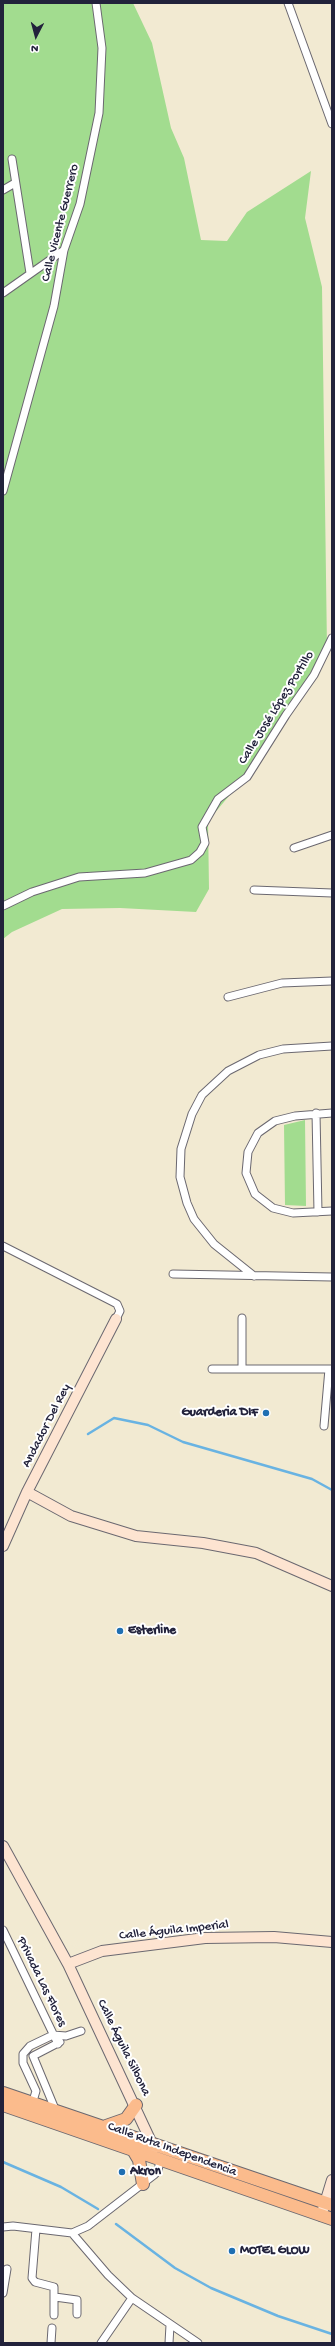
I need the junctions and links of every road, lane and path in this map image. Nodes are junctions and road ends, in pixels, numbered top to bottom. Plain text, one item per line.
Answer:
1 (96, 3) edge
2 (288, 3) edge
3 (332, 124) edge
4 (12, 159) dead end
5 (15, 183) junction
6 (3, 190) edge
7 (64, 250) junction
8 (30, 273) junction
9 (3, 293) edge
10 (3, 491) edge
11 (332, 638) edge
12 (332, 835) edge
13 (294, 848) dead end
14 (254, 890) dead end
15 (332, 893) edge
16 (3, 906) edge
17 (332, 981) edge
18 (228, 997) dead end
19 (332, 1046) edge
20 (316, 1113) junction
21 (332, 1113) edge
22 (332, 1211) edge
23 (318, 1212) junction
24 (3, 1246) edge
25 (173, 1274) dead end
26 (254, 1276) junction
27 (332, 1277) edge
28 (242, 1318) dead end
29 (116, 1319) joint
30 (212, 1369) dead end
31 (242, 1369) junction
32 (331, 1369) edge
33 (324, 1426) dead end
34 (27, 1492) junction
35 (3, 1546) edge
36 (332, 1586) edge
37 (3, 1846) edge
38 (3, 1930) edge
39 (332, 1942) edge
40 (68, 1964) junction
41 (81, 2030) dead end
42 (53, 2035) junction
43 (66, 2036) junction
44 (58, 2044) junction
45 (3, 2092) edge
46 (33, 2101) junction
47 (136, 2104) junction
48 (3, 2105) edge
49 (55, 2109) junction
50 (106, 2126) junction
51 (152, 2142) junction
52 (133, 2150) junction
53 (160, 2160) junction
54 (332, 2180) edge
55 (143, 2184) junction
56 (329, 2204) edge
57 (327, 2218) edge
58 (3, 2227) edge
59 (36, 2229) junction
60 (72, 2233) junction
61 (7, 2269) dead end
62 (3, 2293) edge
63 (55, 2297) junction
64 (132, 2298) junction
65 (76, 2314) dead end
66 (54, 2315) dead end
67 (170, 2325) junction
68 (52, 2328) dead end
69 (51, 2343) edge
70 (101, 2343) edge
71 (168, 2343) edge
72 (198, 2343) edge

1 - 7 street, Calle Vicente Guerrero
2 - 3 street
4 - 5 street
5 - 6 street
5 - 8 street
7 - 8 street
7 - 10 street, Calle Vicente Guerrero
8 - 9 street
11 - 16 street, Calle José López Portillo
12 - 13 street
14 - 15 street
17 - 18 street
19 - 26 street
20 - 21 street
20 - 23 street
20 - 23 street
22 - 23 street
24 - 29 street
25 - 26 street
26 - 27 street
28 - 31 street
29 - 34 street, Andador Del Rey
30 - 31 street
31 - 32 street
32 - 33 street
34 - 35 street, Andador Del Rey
34 - 36 street
37 - 40 street, Calle Águila Silbona
38 - 42 street, Privada Las Flores
39 - 40 street, Calle Águila Imperial
40 - 47 street, Calle Águila Silbona
41 - 43 street
42 - 43 street
42 - 44 street, Privada Las Flores
42 - 46 street
43 - 44 street
44 - 49 street
45 - 46 main road, Calle Ruta Independencia
46 - 49 main road, Calle Ruta Independencia
47 - 50 main road
47 - 51 street, Calle Águila Silbona
48 - 52 main road, Calle Ruta Independencia
49 - 50 main road, Calle Ruta Independencia
50 - 51 main road, Calle Ruta Independencia
51 - 53 street, Calle Águila Silbona
51 - 56 main road, Calle Ruta Independencia
52 - 53 main road, Calle Ruta Independencia
52 - 55 main road
53 - 55 street
53 - 57 main road, Calle Ruta Independencia
54 - 56 street
55 - 60 street
56 - 57 street
58 - 59 street
59 - 60 street
59 - 63 street
60 - 64 street
61 - 62 street
63 - 65 street
63 - 66 street
64 - 67 street
64 - 70 street
67 - 71 street
67 - 72 street
68 - 69 street

